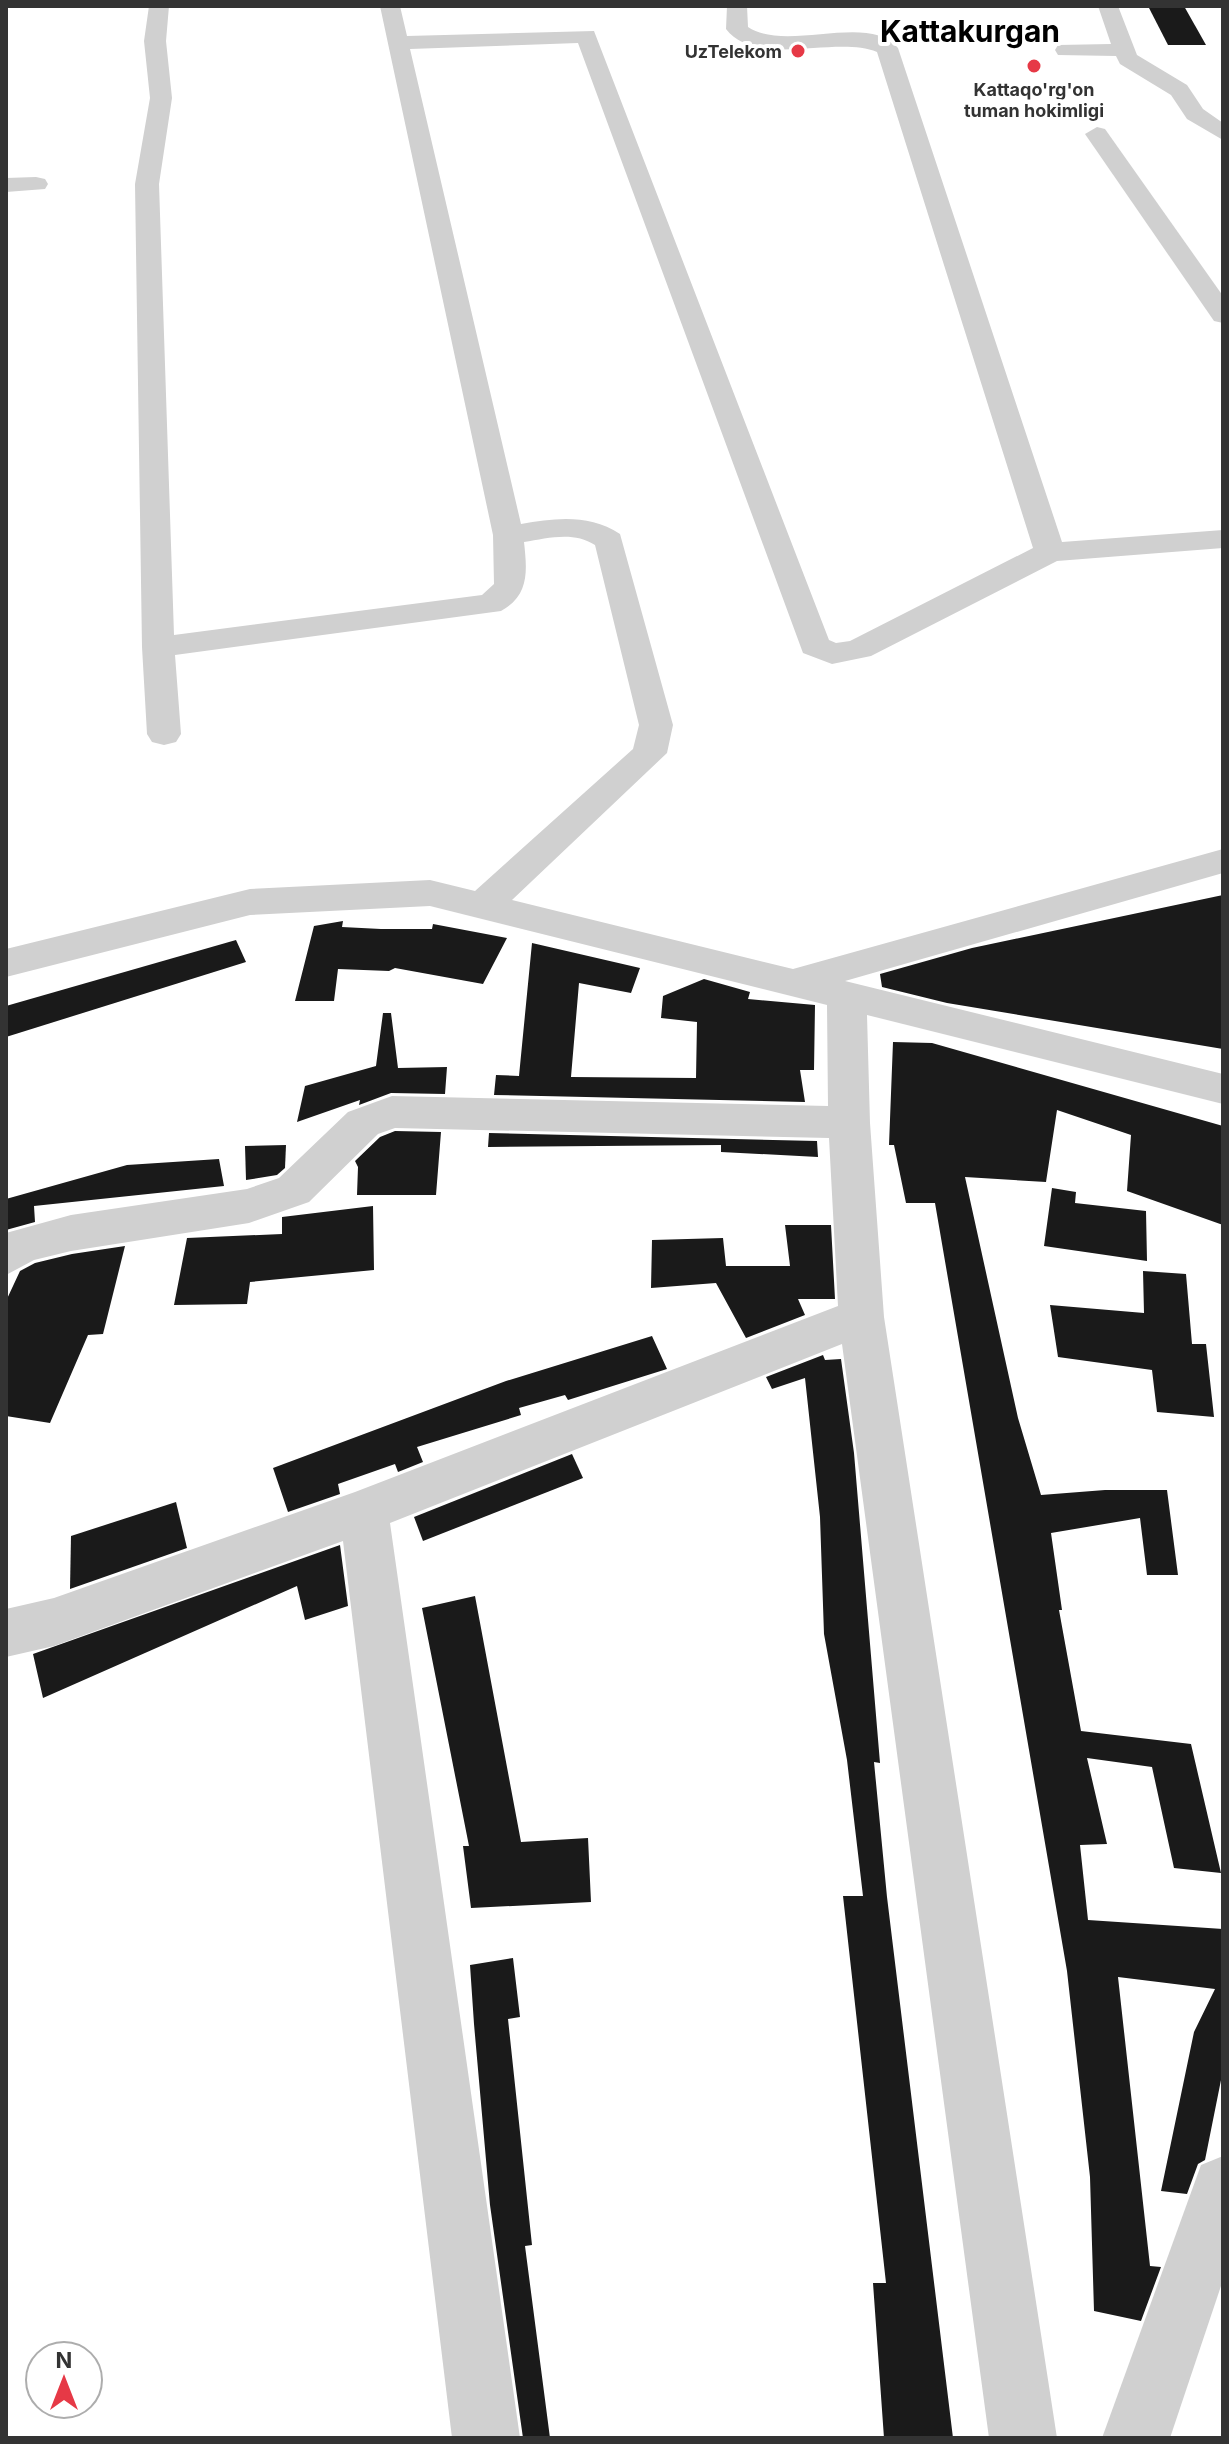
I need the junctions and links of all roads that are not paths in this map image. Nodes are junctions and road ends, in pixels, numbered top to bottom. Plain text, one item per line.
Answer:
1 (159, 6) edge
2 (390, 6) edge
3 (737, 6) edge
4 (1108, 6) edge
5 (396, 43) junction
6 (1066, 50) dead end
7 (1125, 50) junction
8 (1223, 133) edge
9 (1097, 134) dead end
10 (36, 184) dead end
11 (6, 185) edge
12 (1223, 315) edge
13 (508, 535) junction
14 (1223, 539) edge
15 (1050, 552) junction
16 (158, 647) junction
17 (164, 734) dead end
18 (1223, 861) edge
19 (482, 906) junction
20 (6, 963) edge
21 (795, 982) junction
22 (847, 995) junction
23 (1223, 1089) edge
24 (849, 1123) junction
25 (6, 1257) edge
26 (861, 1317) junction
27 (364, 1511) junction
28 (6, 1633) edge
29 (1223, 2187) edge
30 (486, 2438) edge
31 (1023, 2438) edge
32 (1136, 2438) edge

1 - 16 street
2 - 5 street
3 - 15 street
4 - 7 street
5 - 13 street
5 - 15 street
6 - 7 street
7 - 8 street
9 - 12 street
10 - 11 street
13 - 16 street
13 - 19 street
14 - 15 street
16 - 17 street
18 - 21 street
19 - 20 street
19 - 21 street
21 - 22 street
22 - 23 street
22 - 24 street
24 - 25 street
24 - 26 street
26 - 27 street
26 - 31 street
27 - 28 street
27 - 30 street
29 - 32 street

